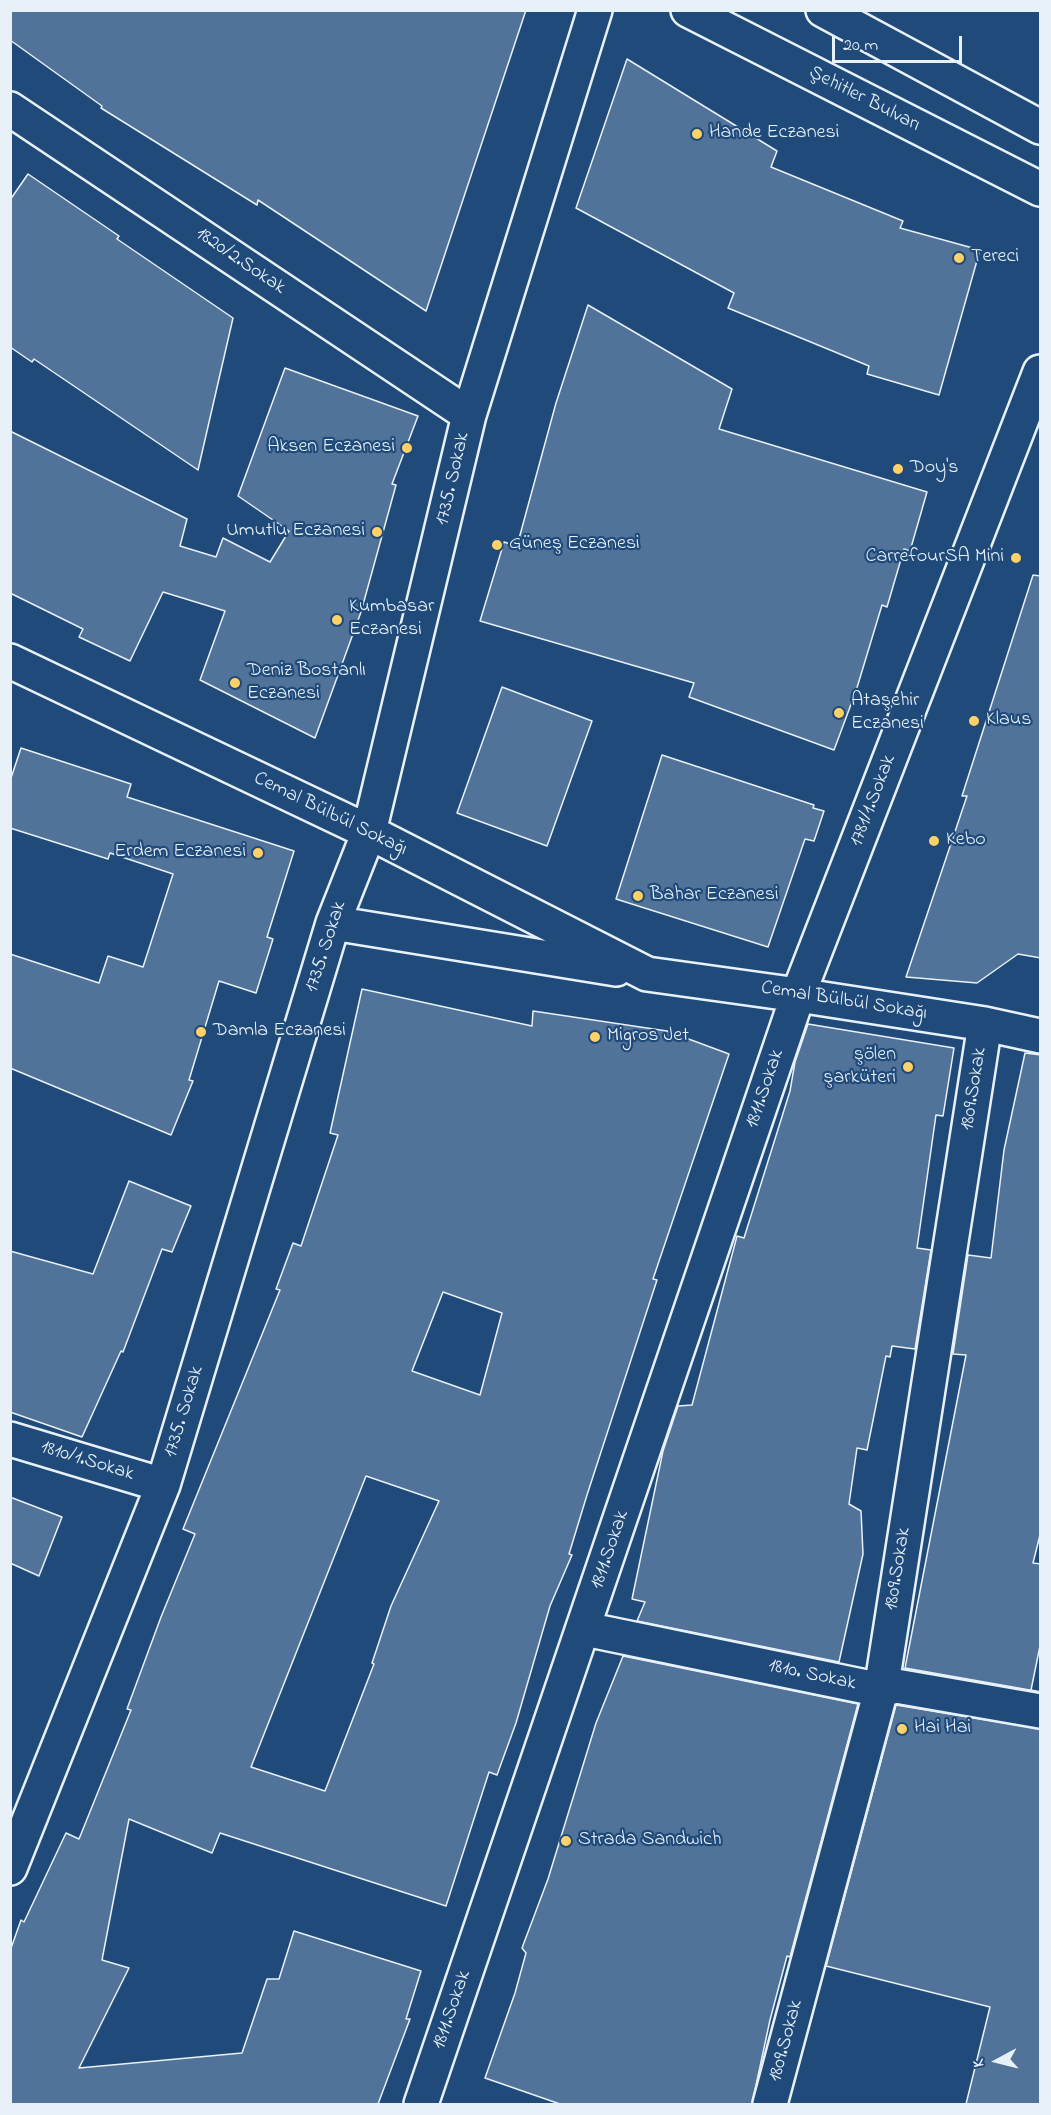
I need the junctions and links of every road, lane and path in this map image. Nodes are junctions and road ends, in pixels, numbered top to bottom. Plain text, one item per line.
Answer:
1 (595, 10) edge
2 (688, 10) edge
3 (823, 10) edge
4 (10, 109) edge
5 (1041, 127) edge
6 (1041, 189) edge
7 (1041, 372) edge
8 (469, 415) junction
9 (10, 661) edge
10 (369, 832) junction
11 (333, 923) junction
12 (647, 974) junction
13 (798, 994) junction
14 (985, 1024) junction
15 (1041, 1036) edge
16 (10, 1439) edge
17 (163, 1485) junction
18 (585, 1629) junction
19 (880, 1690) junction
20 (1041, 1711) edge
21 (10, 1868) edge
22 (421, 2104) edge
23 (770, 2104) edge

1 - 8 street, 1735. Sokak
2 - 6 street, Şehitler Bulvarı
3 - 5 street
4 - 8 street, 1820/2.Sokak
7 - 13 street, 1781/1.Sokak
8 - 10 street, 1735. Sokak
9 - 10 street, Cemal Bülbül Sokağı
10 - 11 street, 1735. Sokak
10 - 12 street, Cemal Bülbül Sokağı
11 - 12 street, Cemal Bülbül Sokağı
11 - 17 street, 1735. Sokak
12 - 13 street, Cemal Bülbül Sokağı
13 - 14 street, Cemal Bülbül Sokağı
13 - 18 street, 1811.Sokak
14 - 15 street, Cemal Bülbül Sokağı
14 - 19 street, 1809.Sokak
16 - 17 street, 1810/1.Sokak
17 - 21 street, 1735. Sokak
18 - 19 street, 1810. Sokak
18 - 22 street, 1811.Sokak
19 - 20 street, 1810. Sokak
19 - 23 street, 1809.Sokak

